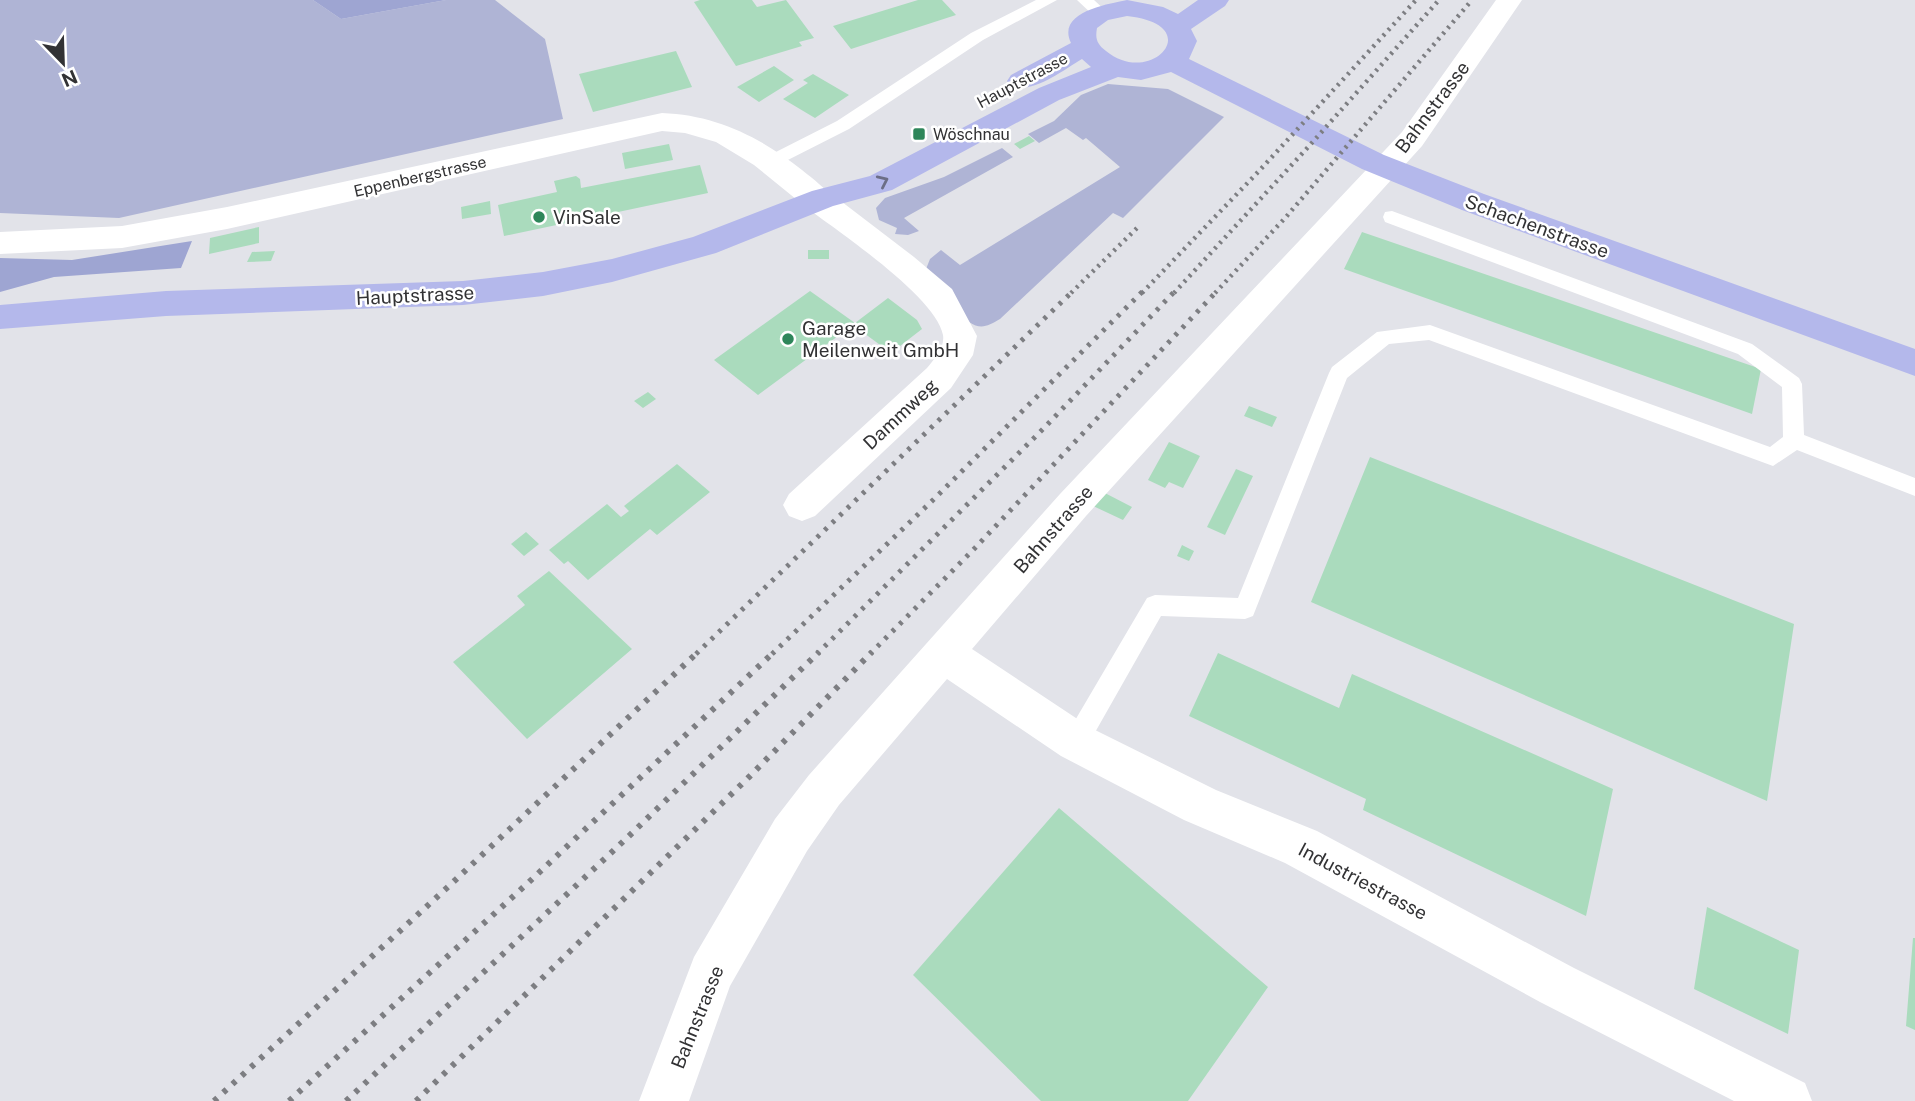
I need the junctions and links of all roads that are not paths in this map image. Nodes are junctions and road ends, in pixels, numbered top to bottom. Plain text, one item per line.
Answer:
1 (1049, 0) edge
2 (1216, 0) edge
3 (1509, 0) edge
4 (1155, 4) edge
5 (1092, 6) edge
6 (1177, 26) junction
7 (1084, 47) junction
8 (1171, 61) junction
9 (1116, 68) junction
10 (772, 161) junction
11 (818, 200) junction
12 (1392, 217) dead end
13 (0, 243) edge
14 (0, 317) edge
15 (1915, 363) edge
16 (1794, 440) junction
17 (1915, 487) edge
18 (802, 505) dead end
19 (945, 654) junction
20 (1076, 742) junction
21 (664, 1101) edge
22 (1787, 1101) edge

1 - 10 lane
2 - 6 main road
3 - 19 street, Bahnstrasse
4 - 5 main road
4 - 6 main road
5 - 7 main road
6 - 8 main road
7 - 9 main road
7 - 11 main road, Hauptstrasse
8 - 9 main road
8 - 15 main road, Schachenstrasse
11 -> 9 main road, Hauptstrasse
10 - 11 street, Eppenbergstrasse
10 - 13 street, Eppenbergstrasse
11 - 14 main road, Hauptstrasse
11 - 18 street, Dammweg
12 - 16 lane
16 - 17 lane
16 - 20 lane
19 - 20 street, Industriestrasse
19 - 21 street, Bahnstrasse
20 - 22 street, Industriestrasse

